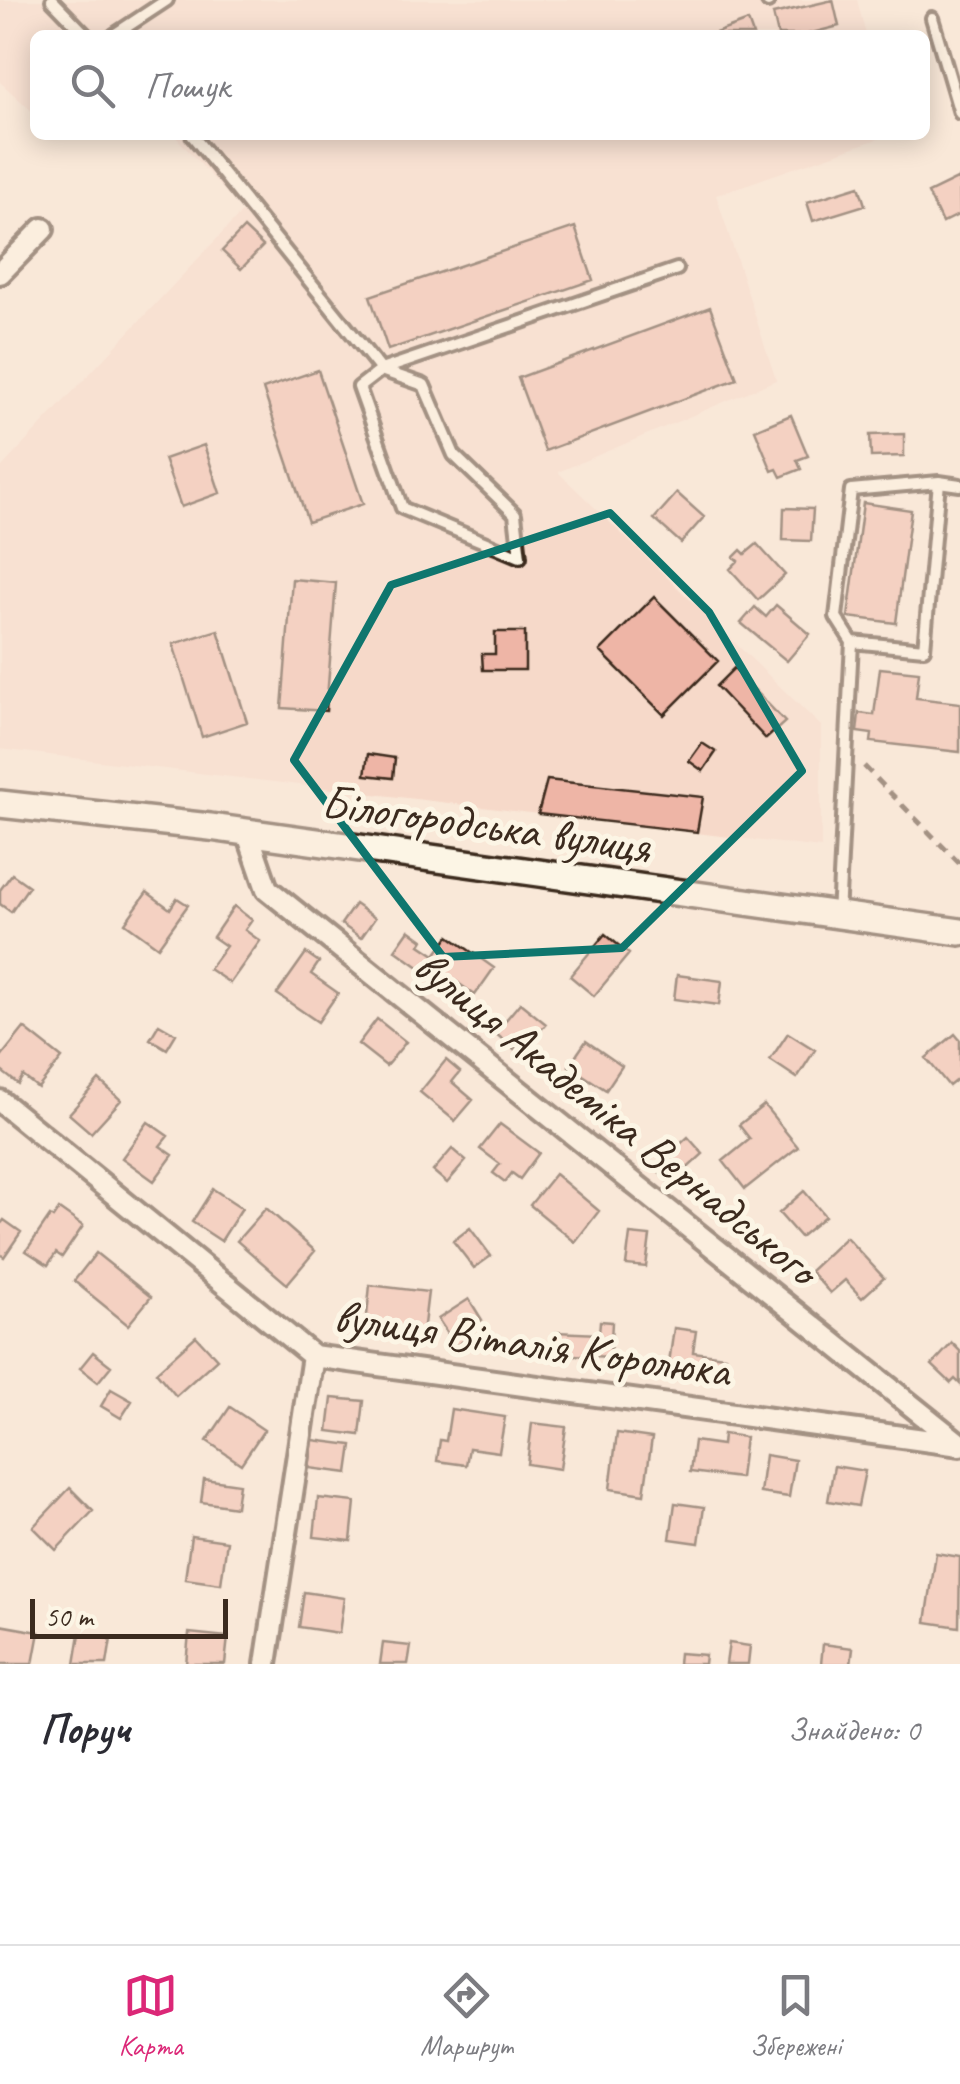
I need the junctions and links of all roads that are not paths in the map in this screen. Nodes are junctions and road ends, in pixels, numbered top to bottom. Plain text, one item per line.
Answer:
1 (52, 0) edge
2 (168, 0) edge
3 (932, 18) dead end
4 (81, 30) edge
5 (122, 30) edge
6 (960, 113) edge
7 (196, 140) edge
8 (44, 229) dead end
9 (677, 270) dead end
10 (0, 273) edge
11 (380, 370) junction
12 (939, 482) junction
13 (960, 484) edge
14 (852, 642) junction
15 (0, 804) edge
16 (248, 834) junction
17 (838, 916) junction
18 (960, 932) edge
19 (0, 1101) edge
20 (312, 1356) junction
21 (960, 1444) edge
22 (266, 1664) edge

1 - 4 lane
2 - 5 lane
3 - 6 lane
7 - 11 lane
8 - 10 street
9 - 11 lane
11 - 11 lane
12 - 13 lane
12 - 14 lane
12 - 14 lane
14 - 17 lane
15 - 16 street, Білогородська вулиця
16 - 17 street, Білогородська вулиця
16 - 21 street, вулиця Академіка Вернадського
17 - 18 street, Білогородська вулиця
19 - 20 street, вулиця Віталія Королюка
20 - 21 street, вулиця Віталія Королюка
20 - 22 street

